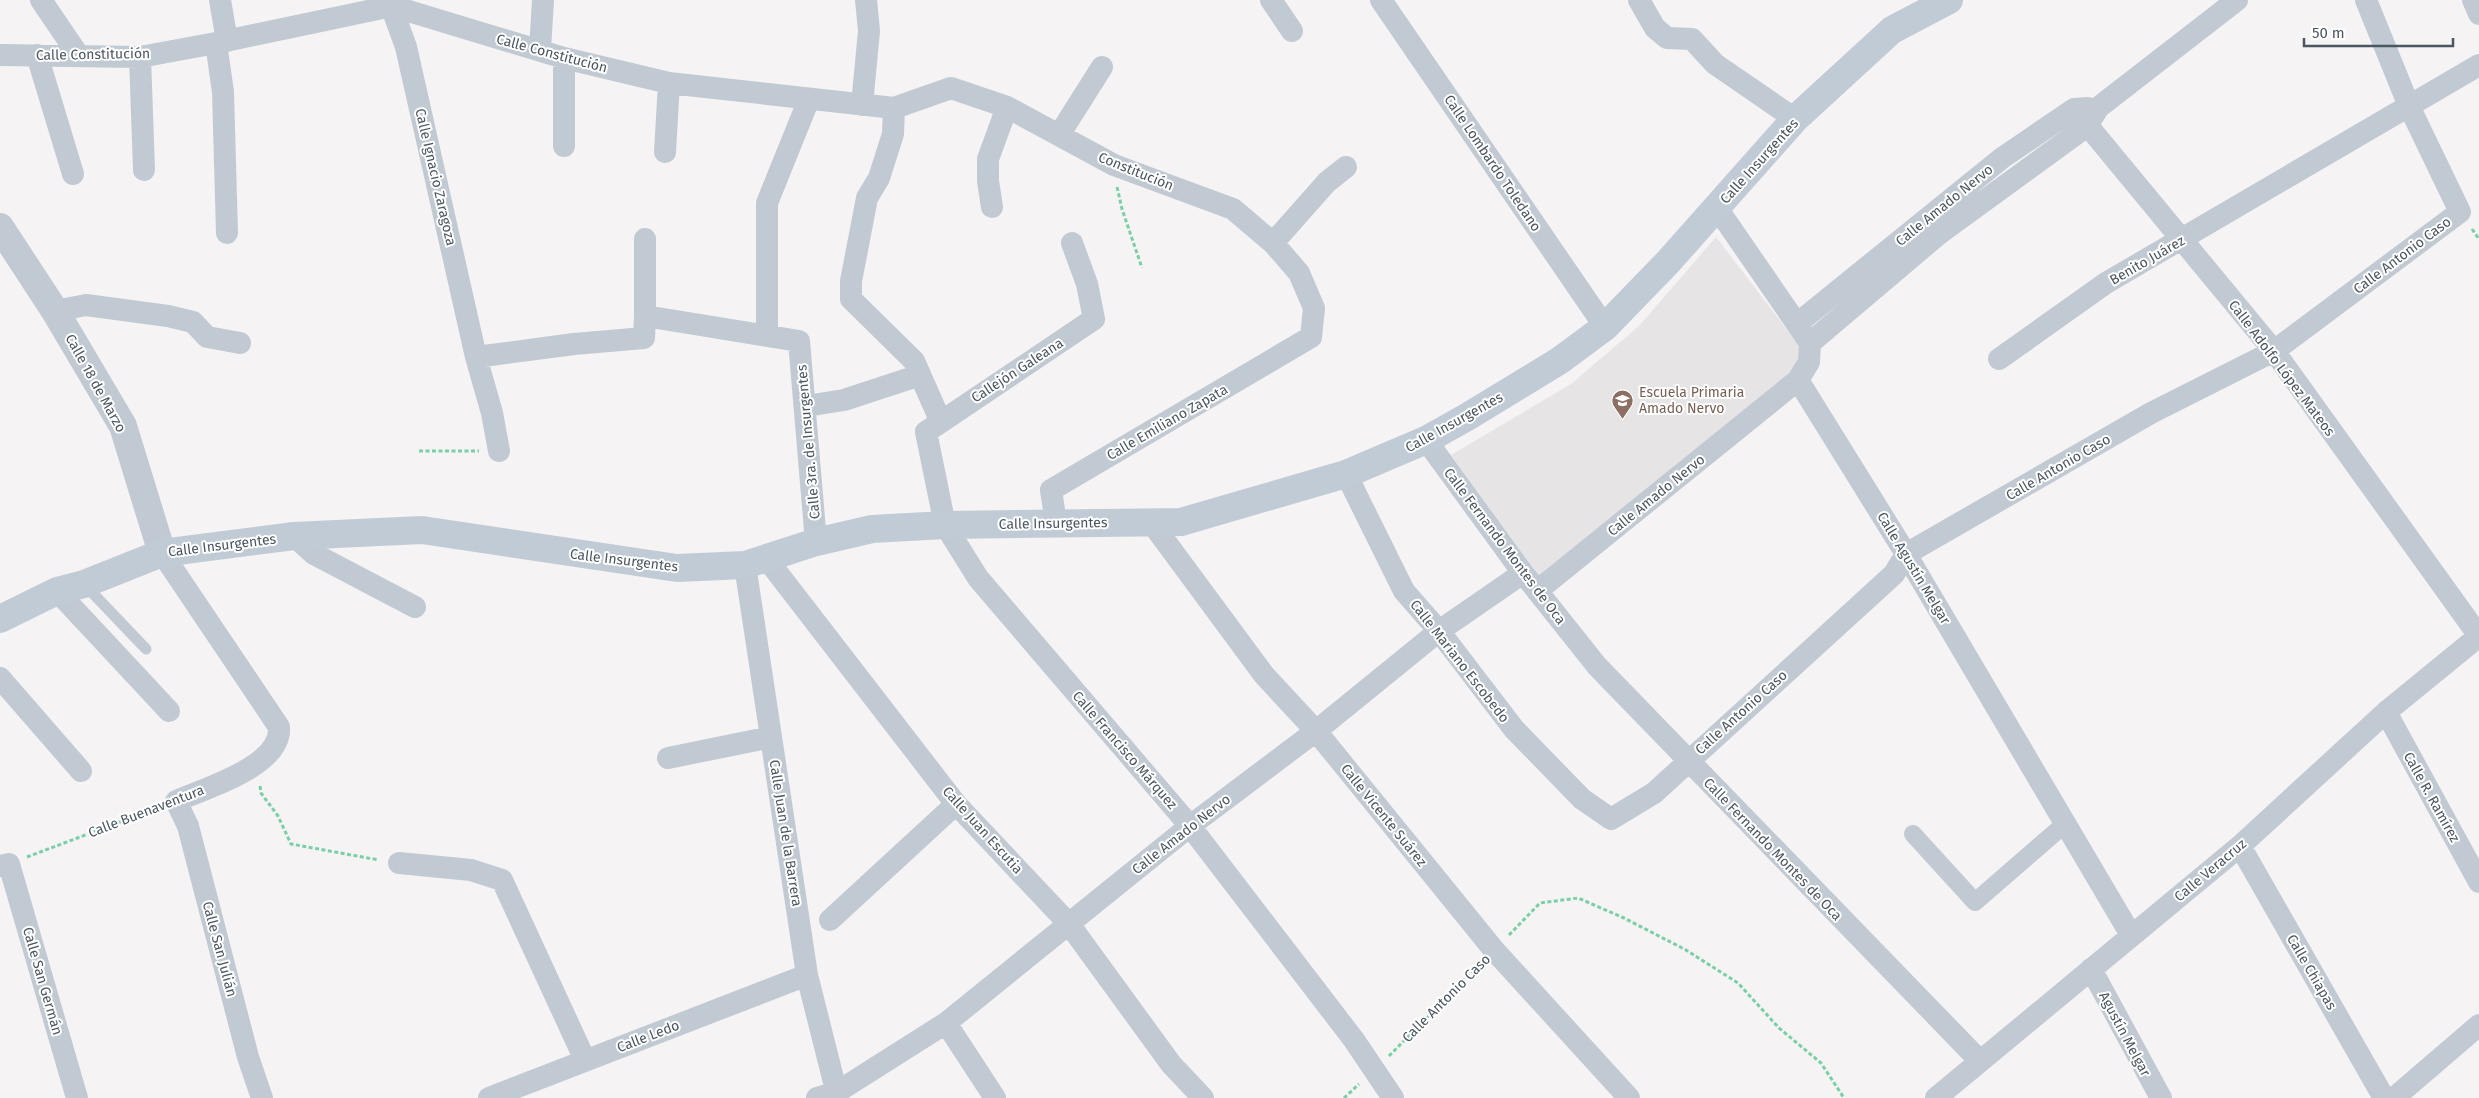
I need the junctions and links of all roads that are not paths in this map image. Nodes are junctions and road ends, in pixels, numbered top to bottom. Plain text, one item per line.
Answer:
1 (41, 0) edge
2 (220, 0) edge
3 (543, 0) edge
4 (866, 0) edge
5 (1271, 0) edge
6 (1381, 0) edge
7 (1639, 0) edge
8 (1949, 0) edge
9 (2238, 0) edge
10 (2366, 0) edge
11 (2473, 0) edge
12 (391, 3) edge
13 (2479, 14) edge
14 (1292, 32) dead end
15 (222, 42) junction
16 (540, 50) junction
17 (0, 55) edge
18 (37, 55) junction
19 (79, 56) junction
20 (140, 57) junction
21 (564, 58) junction
22 (2479, 65) edge
23 (1102, 67) dead end
24 (669, 83) junction
25 (809, 99) junction
26 (862, 105) junction
27 (2409, 106) junction
28 (1008, 107) junction
29 (894, 108) junction
30 (2080, 117) junction
31 (1795, 119) junction
32 (1059, 135) junction
33 (564, 146) dead end
34 (665, 152) dead end
35 (1346, 167) dead end
36 (144, 170) dead end
37 (73, 174) dead end
38 (992, 207) dead end
39 (1717, 208) junction
40 (1945, 216) junction
41 (0, 227) edge
42 (227, 233) dead end
43 (645, 239) dead end
44 (2181, 241) junction
45 (1072, 242) dead end
46 (1273, 243) junction
47 (55, 311) junction
48 (645, 316) junction
49 (1798, 323) junction
50 (1605, 327) junction
51 (767, 334) junction
52 (1311, 337) joint
53 (240, 343) dead end
54 (1810, 343) junction
55 (2274, 352) junction
56 (476, 357) junction
57 (1999, 359) dead end
58 (920, 376) junction
59 (1798, 380) junction
60 (806, 406) junction
61 (940, 420) junction
62 (1426, 440) junction
63 (499, 451) road end
64 (1346, 474) junction
65 (1151, 522) junction
66 (1056, 523) junction
67 (945, 525) junction
68 (294, 536) junction
69 (816, 542) junction
70 (162, 553) junction
71 (1906, 554) junction
72 (756, 562) junction
73 (1523, 574) junction
74 (84, 584) junction
75 (57, 591) junction
76 (1537, 591) junction
77 (415, 607) dead end
78 (0, 619) edge
79 (1438, 631) junction
80 (2479, 636) edge
81 (146, 648) dead end
82 (0, 678) edge
83 (169, 711) dead end
84 (2386, 712) junction
85 (1316, 731) junction
86 (771, 737) junction
87 (668, 758) dead end
88 (1687, 761) junction
89 (80, 770) dead end
90 (176, 801) joint
91 (956, 804) junction
92 (1611, 819) joint
93 (2066, 823) junction
94 (1190, 826) junction
95 (1912, 834) dead end
96 (2240, 846) junction
97 (399, 863) road end
98 (4, 864) edge
99 (2479, 882) edge
100 (830, 920) dead end
101 (1069, 924) junction
102 (2131, 935) junction
103 (2091, 969) junction
104 (808, 975) junction
105 (946, 1022) junction
106 (2479, 1024) edge
107 (584, 1060) junction
108 (1980, 1061) junction
109 (831, 1096) edge
110 (77, 1098) edge
111 (262, 1098) edge
112 (489, 1098) edge
113 (995, 1098) edge
114 (1203, 1098) edge
115 (1393, 1098) edge
116 (1629, 1098) edge
117 (1937, 1098) edge
118 (2161, 1098) edge
119 (2384, 1098) edge
120 (2394, 1098) edge

1 - 19 street
2 - 15 street
3 - 16 street
4 - 26 street
5 - 14 street
6 - 50 street, Calle Lombardo Toledano
7 - 31 street
8 - 31 main road, Calle Insurgentes
9 - 30 street, Calle Amado Nervo
10 - 27 street
11 - 13 street
12 - 15 street, Calle Constitución
12 - 16 street, Calle Constitución
12 - 56 street, Calle Ignacio Zaragoza
15 - 20 street, Calle Constitución
15 - 42 street
16 - 21 street, Calle Constitución
17 - 18 street, Calle Constitución
18 - 19 street, Calle Constitución
18 - 37 street
19 - 20 street, Calle Constitución
20 - 36 street
21 - 24 street, Calle Constitución
21 - 33 street
22 - 27 street, Benito Juárez
23 - 32 street
24 - 25 street, Calle Constitución
24 - 34 street
25 - 26 street, Calle Constitución
25 - 51 street
26 - 29 street, Calle Constitución
27 - 44 street, Benito Juárez
27 - 55 street, Calle Antonio Caso
28 - 29 street, Constitución
28 - 32 street, Constitución
28 - 38 street
29 - 58 street
30 - 40 street, Calle Amado Nervo
30 - 44 street, Calle Adolfo López Mateos
31 - 39 main road, Calle Insurgentes
32 - 46 street, Constitución
35 - 46 street
39 - 49 street
39 - 50 main road, Calle Insurgentes
40 - 49 street, Calle Amado Nervo
40 - 54 street, Calle Amado Nervo
41 - 47 street, Calle 18 de Marzo
43 - 48 street
44 - 55 street, Calle Adolfo López Mateos
44 - 57 street, Benito Juárez
45 - 61 street, Callejón Galeana
46 - 52 street, Constitución
47 - 53 street
47 - 70 street, Calle 18 de Marzo
48 - 51 street
48 - 56 street
49 - 54 street
50 - 62 main road, Calle Insurgentes
51 - 60 street, Calle 3ra. de Insurgentes
52 - 66 street, Calle Emiliano Zapata
54 - 59 street
55 - 71 street, Calle Antonio Caso
55 - 80 street, Calle Adolfo López Mateos
56 - 63 street, Calle Ignacio Zaragoza
58 - 60 street
58 - 61 street
59 - 71 street, Calle Agustín Melgar
59 - 76 street, Calle Amado Nervo
60 - 69 street, Calle 3ra. de Insurgentes
61 - 67 street
62 - 64 main road, Calle Insurgentes
62 - 73 street, Calle Fernando Montes de Oca
64 - 65 main road, Calle Insurgentes
64 - 79 street, Calle Mariano Escobedo
65 - 66 main road, Calle Insurgentes
65 - 85 street, Calle Vicente Suárez
66 - 67 main road, Calle Insurgentes
67 - 69 main road, Calle Insurgentes
67 - 94 street, Calle Francisco Márquez
68 - 70 main road, Calle Insurgentes
68 - 72 main road, Calle Insurgentes
68 - 77 street
69 - 72 main road, Calle Insurgentes
70 - 74 main road, Calle Insurgentes
70 - 90 street, Calle Buenaventura
71 - 88 street, Calle Antonio Caso
71 - 93 street, Calle Agustín Melgar
72 - 86 street, Calle Juan de la Barrera
72 - 91 street, Calle Juan Escutia
73 - 76 street, Calle Fernando Montes de Oca
73 - 79 street, Calle Amado Nervo
74 - 75 main road, Calle Insurgentes
74 - 81 lane
75 - 78 main road, Calle Insurgentes
75 - 83 street
76 - 88 street, Calle Fernando Montes de Oca
79 - 85 street, Calle Amado Nervo
79 - 92 street, Calle Mariano Escobedo
80 - 84 street, Calle Veracruz
82 - 89 street
84 - 96 street, Calle Veracruz
84 - 99 street, Calle R. Ramírez
85 - 94 street, Calle Amado Nervo
85 - 116 street, Calle Vicente Suárez
86 - 87 street
86 - 104 street, Calle Juan de la Barrera
88 - 92 street, Calle Antonio Caso
88 - 108 street, Calle Fernando Montes de Oca
90 - 111 street, Calle San Julián
91 - 100 street
91 - 101 street, Calle Juan Escutia
93 - 95 street
93 - 102 street, Calle Agustín Melgar
94 - 101 street, Calle Amado Nervo
94 - 115 street, Calle Francisco Márquez
96 - 102 street, Calle Veracruz
96 - 119 street, Calle Chiapas
97 - 107 street
98 - 110 street, Calle San Germán
101 - 105 street, Calle Amado Nervo
101 - 114 street, Calle Juan Escutia
102 - 103 street, Calle Veracruz
103 - 108 street, Calle Veracruz
103 - 118 street, Agustín Melgar
104 - 107 street, Calle Ledo
104 - 109 street, Calle Juan de la Barrera
105 - 109 street, Calle Amado Nervo
105 - 113 street
106 - 120 street
107 - 112 street, Calle Ledo
108 - 117 street, Calle Veracruz

